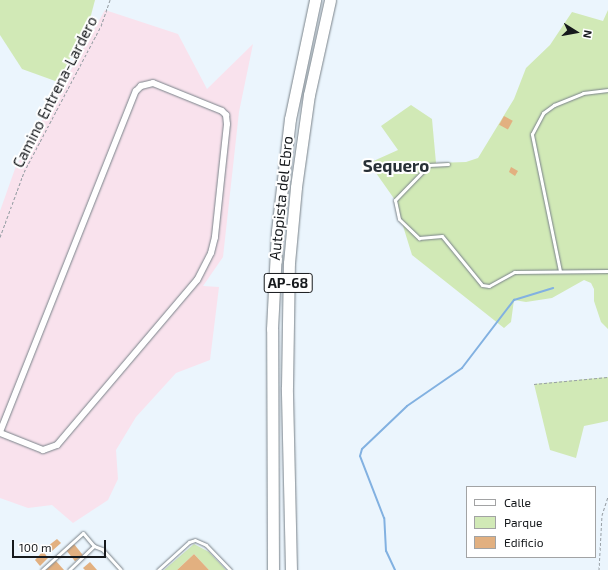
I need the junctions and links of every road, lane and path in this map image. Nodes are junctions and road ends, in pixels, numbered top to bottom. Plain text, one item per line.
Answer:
1 (110, 0) edge
2 (315, 0) edge
3 (330, 0) edge
4 (608, 90) edge
5 (448, 164) dead end
6 (0, 237) edge
7 (560, 271) junction
8 (608, 271) edge
9 (608, 377) edge
10 (534, 384) dead end
11 (0, 433) edge
12 (608, 496) edge
13 (94, 546) junction
14 (42, 570) edge
15 (69, 570) edge
16 (121, 570) edge
17 (158, 570) edge
18 (230, 570) edge
19 (273, 570) edge
20 (291, 570) edge
21 (599, 570) edge

1 - 6 path, Camino Entrena-Lardero
2 - 19 highway, Autopista del Ebro / AP-68
3 - 20 highway, Autopista del Ebro / AP-68
4 - 7 lane
5 - 7 lane
7 - 8 lane
9 - 10 path
11 - 11 street
12 - 21 path
13 - 14 lane
13 - 15 lane
13 - 16 lane
17 - 18 lane

